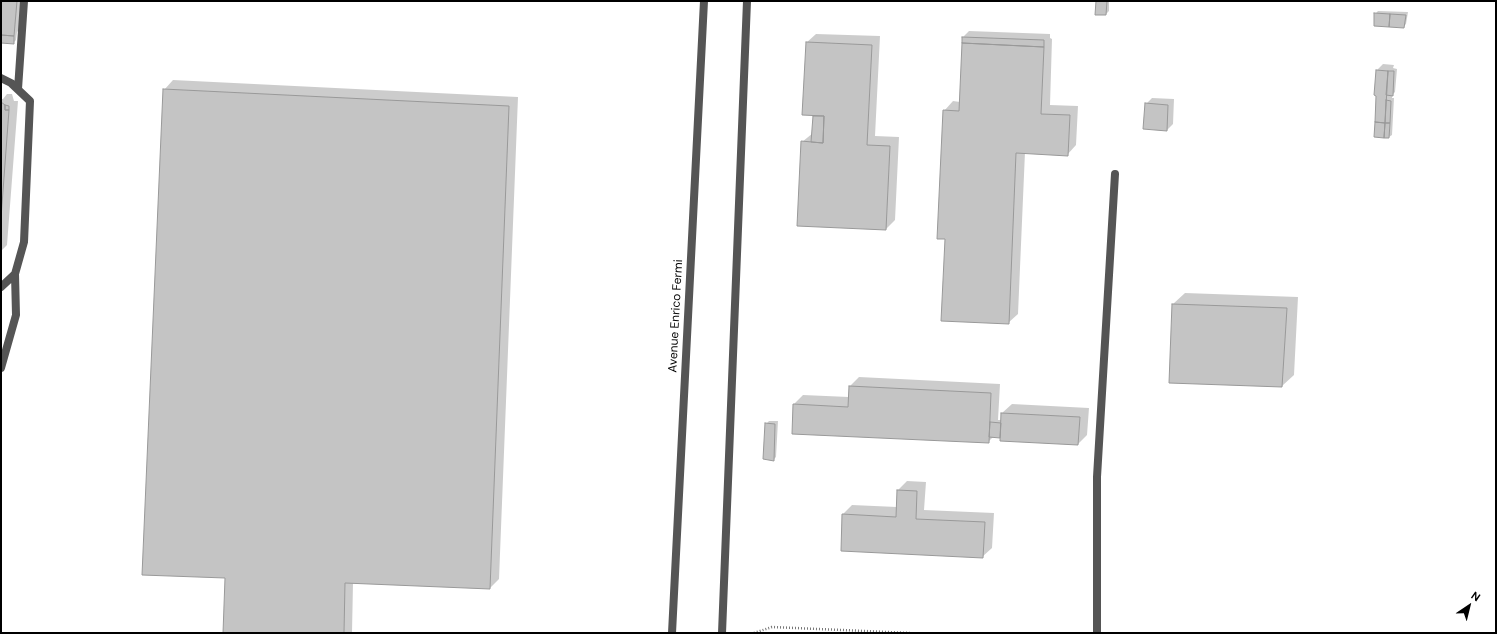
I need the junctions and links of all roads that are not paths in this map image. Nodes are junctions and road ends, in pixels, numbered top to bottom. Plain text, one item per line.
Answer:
1 (24, 1) edge
2 (704, 1) edge
3 (747, 1) edge
4 (1, 78) edge
5 (18, 89) junction
6 (1115, 174) dead end
7 (15, 274) junction
8 (1, 287) edge
9 (1, 368) edge
10 (672, 633) edge
11 (722, 633) edge
12 (1096, 633) edge

1 - 5 street
2 - 10 street, Avenue Enrico Fermi
3 - 11 street
4 - 5 street
5 - 7 street
6 - 12 street
7 - 8 street
7 - 9 street

